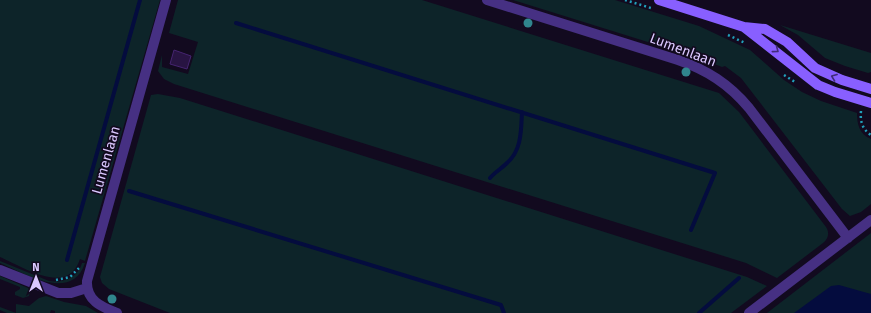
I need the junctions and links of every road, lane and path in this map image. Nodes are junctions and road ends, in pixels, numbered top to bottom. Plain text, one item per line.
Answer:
1 (166, 0) edge
2 (487, 0) edge
3 (625, 0) edge
4 (657, 5) edge
5 (744, 27) junction
6 (726, 34) dead end
7 (752, 46) dead end
8 (780, 70) dead end
9 (797, 84) dead end
10 (871, 89) edge
11 (871, 103) edge
12 (854, 109) dead end
13 (871, 135) edge
14 (871, 220) edge
15 (848, 238) junction
16 (91, 264) junction
17 (0, 270) edge
18 (52, 280) dead end
19 (87, 288) junction
20 (117, 313) edge
21 (749, 313) edge

1 - 16 street, Lumenlaan
2 - 15 street, Lumenlaan
3 - 4 path
4 - 5 street
10 -> 5 street
5 -> 11 street
6 - 7 path
8 - 9 path
12 - 13 path
14 - 15 street
15 - 21 street
16 - 18 path
16 - 19 street, Lumenlaan
17 - 19 street
19 - 20 street

